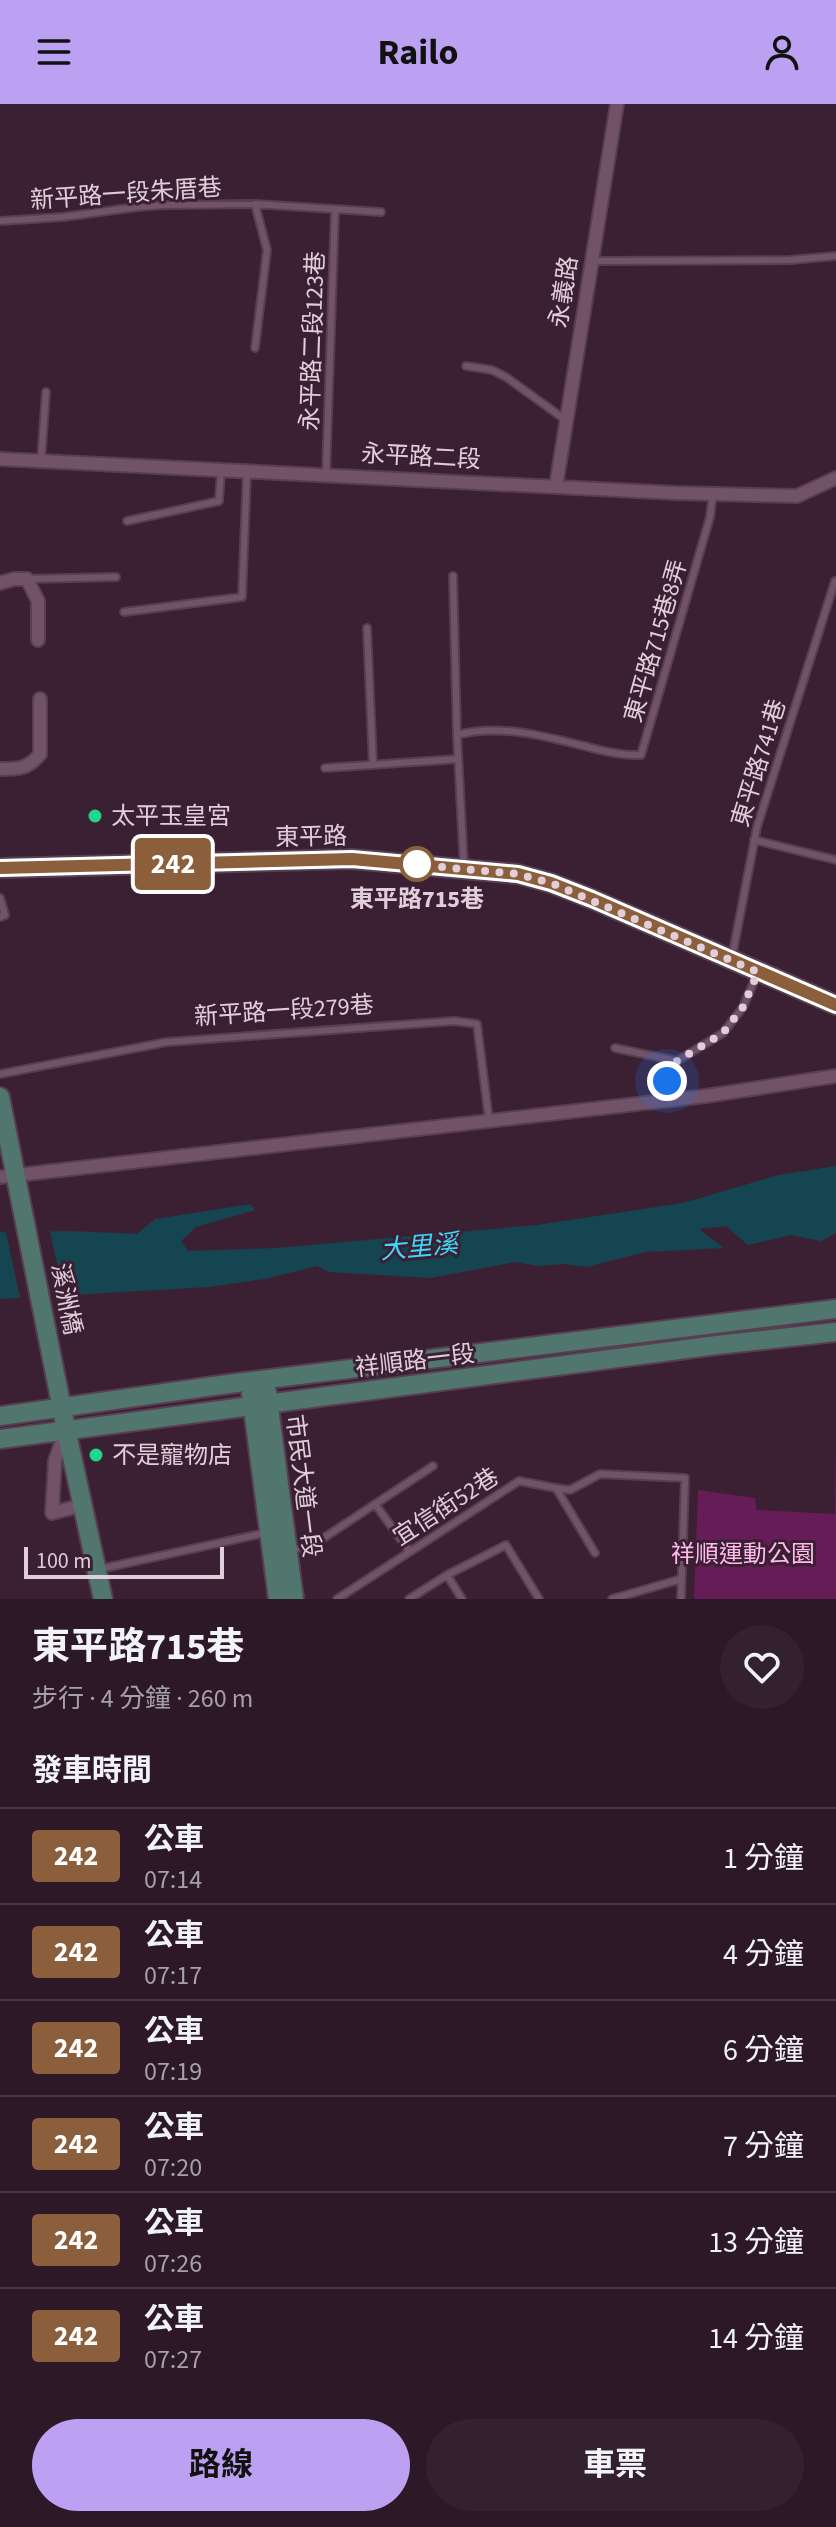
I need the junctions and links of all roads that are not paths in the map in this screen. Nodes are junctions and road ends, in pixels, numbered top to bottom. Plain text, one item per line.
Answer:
1 (617, 104) edge
2 (255, 204) junction
3 (335, 210) junction
4 (381, 212) dead end
5 (0, 221) edge
6 (836, 256) edge
7 (592, 261) junction
8 (255, 348) dead end
9 (466, 366) dead end
10 (46, 392) dead end
11 (567, 421) junction
12 (0, 459) edge
13 (41, 461) junction
14 (221, 470) junction
15 (247, 471) junction
16 (326, 474) junction
17 (836, 478) edge
18 (556, 486) junction
19 (713, 493) junction
20 (127, 521) dead end
21 (453, 576) dead end
22 (116, 577) dead end
23 (27, 579) junction
24 (835, 581) edge
25 (0, 583) edge
26 (124, 612) dead end
27 (367, 628) dead end
28 (38, 640) dead end
29 (40, 699) dead end
30 (457, 735) junction
31 (458, 759) junction
32 (373, 764) junction
33 (325, 768) dead end
34 (0, 769) edge
35 (754, 840) junction
36 (836, 860) edge
37 (0, 868) edge
38 (464, 868) junction
39 (0, 901) edge
40 (0, 917) edge
41 (732, 960) junction
42 (758, 972) junction
43 (836, 1005) edge
44 (615, 1048) dead end
45 (677, 1061) junction
46 (0, 1074) edge
47 (836, 1076) edge
48 (0, 1097) edge
49 (657, 1102) junction
50 (489, 1120) junction
51 (8, 1176) edge
52 (836, 1309) edge
53 (836, 1332) edge
54 (257, 1381) junction
55 (260, 1404) junction
56 (62, 1406) junction
57 (0, 1416) edge
58 (66, 1429) junction
59 (0, 1439) edge
60 (433, 1466) dead end
61 (556, 1488) junction
62 (375, 1504) junction
63 (83, 1505) junction
64 (276, 1531) junction
65 (410, 1552) junction
66 (279, 1553) junction
67 (595, 1553) dead end
68 (98, 1569) junction
69 (447, 1575) junction
70 (681, 1579) junction
71 (103, 1599) edge
72 (278, 1599) edge
73 (294, 1599) edge
74 (337, 1599) edge
75 (409, 1599) edge
76 (462, 1599) edge
77 (539, 1599) edge
78 (612, 1599) edge
79 (681, 1599) edge

1 - 7 street, 永義路
2 - 3 lane, 新平路一段朱厝巷
2 - 5 lane, 新平路一段朱厝巷
2 - 8 lane, 新平路一段朱厝巷
3 - 4 lane, 新平路一段朱厝巷
3 - 16 lane, 永平路二段123巷
6 - 7 lane
7 - 11 street, 永義路
9 - 11 lane
10 - 13 lane
11 - 18 street, 永義路
12 - 13 street, 永平路二段
13 - 14 street, 永平路二段
14 - 15 street, 永平路二段
14 - 20 lane
15 - 16 street, 永平路二段
15 - 26 lane
16 - 18 street, 永平路二段
17 - 19 street, 永平路二段
18 - 19 street, 永平路二段
19 - 30 lane, 東平路715巷8弄
21 - 30 lane
22 - 23 lane
23 - 25 street
23 - 28 street
24 - 35 lane, 東平路741巷
27 - 32 lane
29 - 34 street
30 - 31 lane
31 - 32 lane
31 - 38 lane
32 - 33 lane
35 - 36 lane
35 - 41 lane, 東平路741巷
37 - 38 street, 東平路
38 - 41 street, 東平路
39 - 40 lane
41 - 42 street, 東平路
42 - 43 street, 東平路
42 - 45 lane
44 - 45 lane
45 - 49 lane
46 - 50 lane, 新平路一段279巷
47 - 49 street
48 - 51 street, 溪洲橋
49 - 50 street
50 - 51 street
51 - 56 street, 溪洲橋
52 - 54 street, 祥順路一段
53 - 55 street, 祥順路一段
54 - 55 street, 市民大道一段
54 - 56 street, 祥順路一段
55 - 58 street, 祥順路一段
55 - 64 street, 市民大道一段
56 - 57 street, 祥順路一段
56 - 58 street, 溪洲橋
58 - 59 street, 祥順路一段
58 - 63 street, 溪洲橋
58 - 63 street
60 - 62 lane
61 - 65 lane, 宜信街52巷
61 - 67 lane
61 - 70 lane
62 - 65 lane
62 - 66 lane
63 - 68 street, 溪洲橋
64 - 66 street, 市民大道一段
64 - 68 lane
65 - 74 lane, 宜信街52巷
66 - 72 street, 市民大道一段
66 - 73 street, 市民大道一段
68 - 71 street, 溪洲橋
69 - 75 lane
69 - 76 lane
69 - 77 lane
70 - 78 lane
70 - 79 lane

